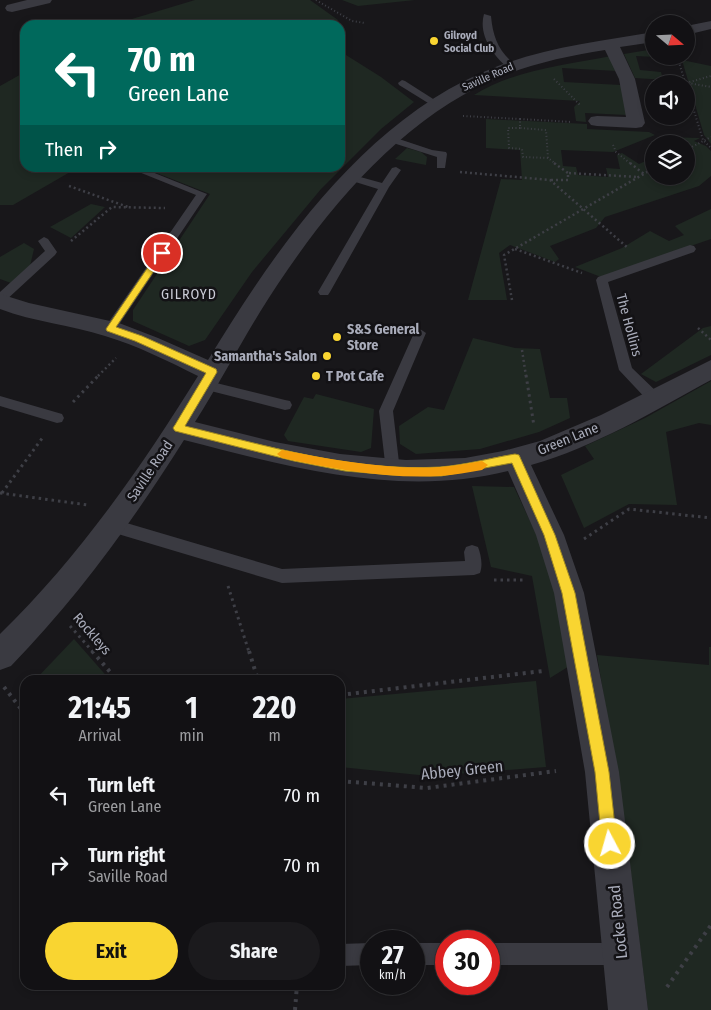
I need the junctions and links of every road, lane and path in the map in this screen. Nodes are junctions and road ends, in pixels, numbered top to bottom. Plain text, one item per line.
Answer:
1 (316, 0) edge
2 (40, 4) edge
3 (12, 8) dead end
4 (487, 16) dead end
5 (365, 23) dead end
6 (711, 26) edge
7 (695, 29) edge
8 (645, 38) edge
9 (611, 44) junction
10 (512, 66) junction
11 (711, 76) edge
12 (627, 80) junction
13 (645, 81) edge
14 (695, 81) edge
15 (402, 84) dead end
16 (695, 85) edge
17 (711, 87) edge
18 (436, 104) junction
19 (458, 114) dead end
20 (695, 114) edge
21 (520, 119) junction
22 (596, 121) joint
23 (520, 128) junction
24 (711, 137) edge
25 (393, 140) junction
26 (703, 140) junction
27 (695, 145) edge
28 (711, 148) edge
29 (548, 158) junction
30 (441, 166) joint
31 (396, 170) dead end
32 (144, 172) edge
33 (568, 173) junction
34 (645, 173) edge
35 (638, 177) junction
36 (353, 178) junction
37 (550, 180) junction
38 (69, 186) dead end
39 (384, 187) junction
40 (193, 208) junction
41 (133, 209) junction
42 (583, 209) junction
43 (44, 240) dead end
44 (515, 249) junction
45 (690, 250) dead end
46 (51, 252) junction
47 (647, 264) junction
48 (602, 280) junction
49 (324, 292) dead end
50 (0, 300) edge
51 (512, 300) dead end
52 (698, 328) dead end
53 (110, 329) junction
54 (420, 333) dead end
55 (711, 340) edge
56 (522, 350) dead end
57 (711, 369) edge
58 (208, 378) junction
59 (655, 399) junction
60 (0, 401) edge
61 (285, 405) dead end
62 (56, 418) dead end
63 (178, 428) junction
64 (534, 429) dead end
65 (515, 458) junction
66 (393, 470) junction
67 (0, 493) edge
68 (118, 518) junction
69 (711, 518) edge
70 (582, 540) dead end
71 (472, 552) dead end
72 (218, 557) junction
73 (50, 603) junction
74 (0, 655) edge
75 (543, 671) dead end
76 (113, 675) edge
77 (256, 675) edge
78 (0, 682) edge
79 (345, 694) edge
80 (20, 708) edge
81 (556, 771) dead end
82 (345, 780) edge
83 (711, 924) edge
84 (345, 954) edge
85 (360, 954) edge
86 (500, 954) edge
87 (621, 954) junction
88 (667, 987) dead end
89 (297, 990) edge
90 (295, 1010) edge
91 (628, 1010) edge

1 - 5 path
2 - 3 street
4 - 10 lane
6 - 7 street
8 - 9 street, Saville Road
9 - 10 street, Saville Road
9 - 12 street
10 - 18 street, Saville Road
11 - 14 path
12 - 13 path
12 - 22 street
15 - 18 lane
16 - 17 path
18 - 25 street, Saville Road
19 - 21 path
20 - 26 path
21 - 22 path
21 - 23 path
23 - 29 path
23 - 29 path
24 - 26 path
25 - 30 lane
25 - 36 street, Saville Road
26 - 27 path
26 - 28 path
29 - 33 path
30 - 37 path
31 - 39 lane
32 - 40 lane
33 - 35 path
33 - 37 path
34 - 35 path
35 - 42 path
36 - 39 lane
36 - 58 street, Saville Road
37 - 42 path
38 - 41 path
39 - 49 lane
40 - 41 path
40 - 53 lane
41 - 46 path
42 - 44 path
42 - 47 path
43 - 46 lane
44 - 48 path
44 - 51 path
45 - 47 lane, The Hollins
46 - 50 lane
47 - 48 lane, The Hollins
48 - 59 lane, The Hollins
50 - 53 street
52 - 55 path
53 - 58 street
54 - 66 lane
56 - 64 path
57 - 59 street, Green Lane
58 - 61 lane
58 - 63 street, Saville Road
59 - 65 street, Green Lane
60 - 62 lane
63 - 66 street, Green Lane
63 - 68 street, Saville Road
65 - 66 street, Green Lane
65 - 87 street, Locke Road
67 - 68 path
68 - 72 lane
68 - 73 street, Saville Road
69 - 70 path
71 - 72 lane
72 - 77 path
73 - 74 street, Saville Road
73 - 76 path, Rockleys
75 - 79 path
78 - 80 path
81 - 82 path, Abbey Green
83 - 88 path
84 - 85 lane
86 - 87 lane
87 - 91 street, Locke Road
89 - 90 path

